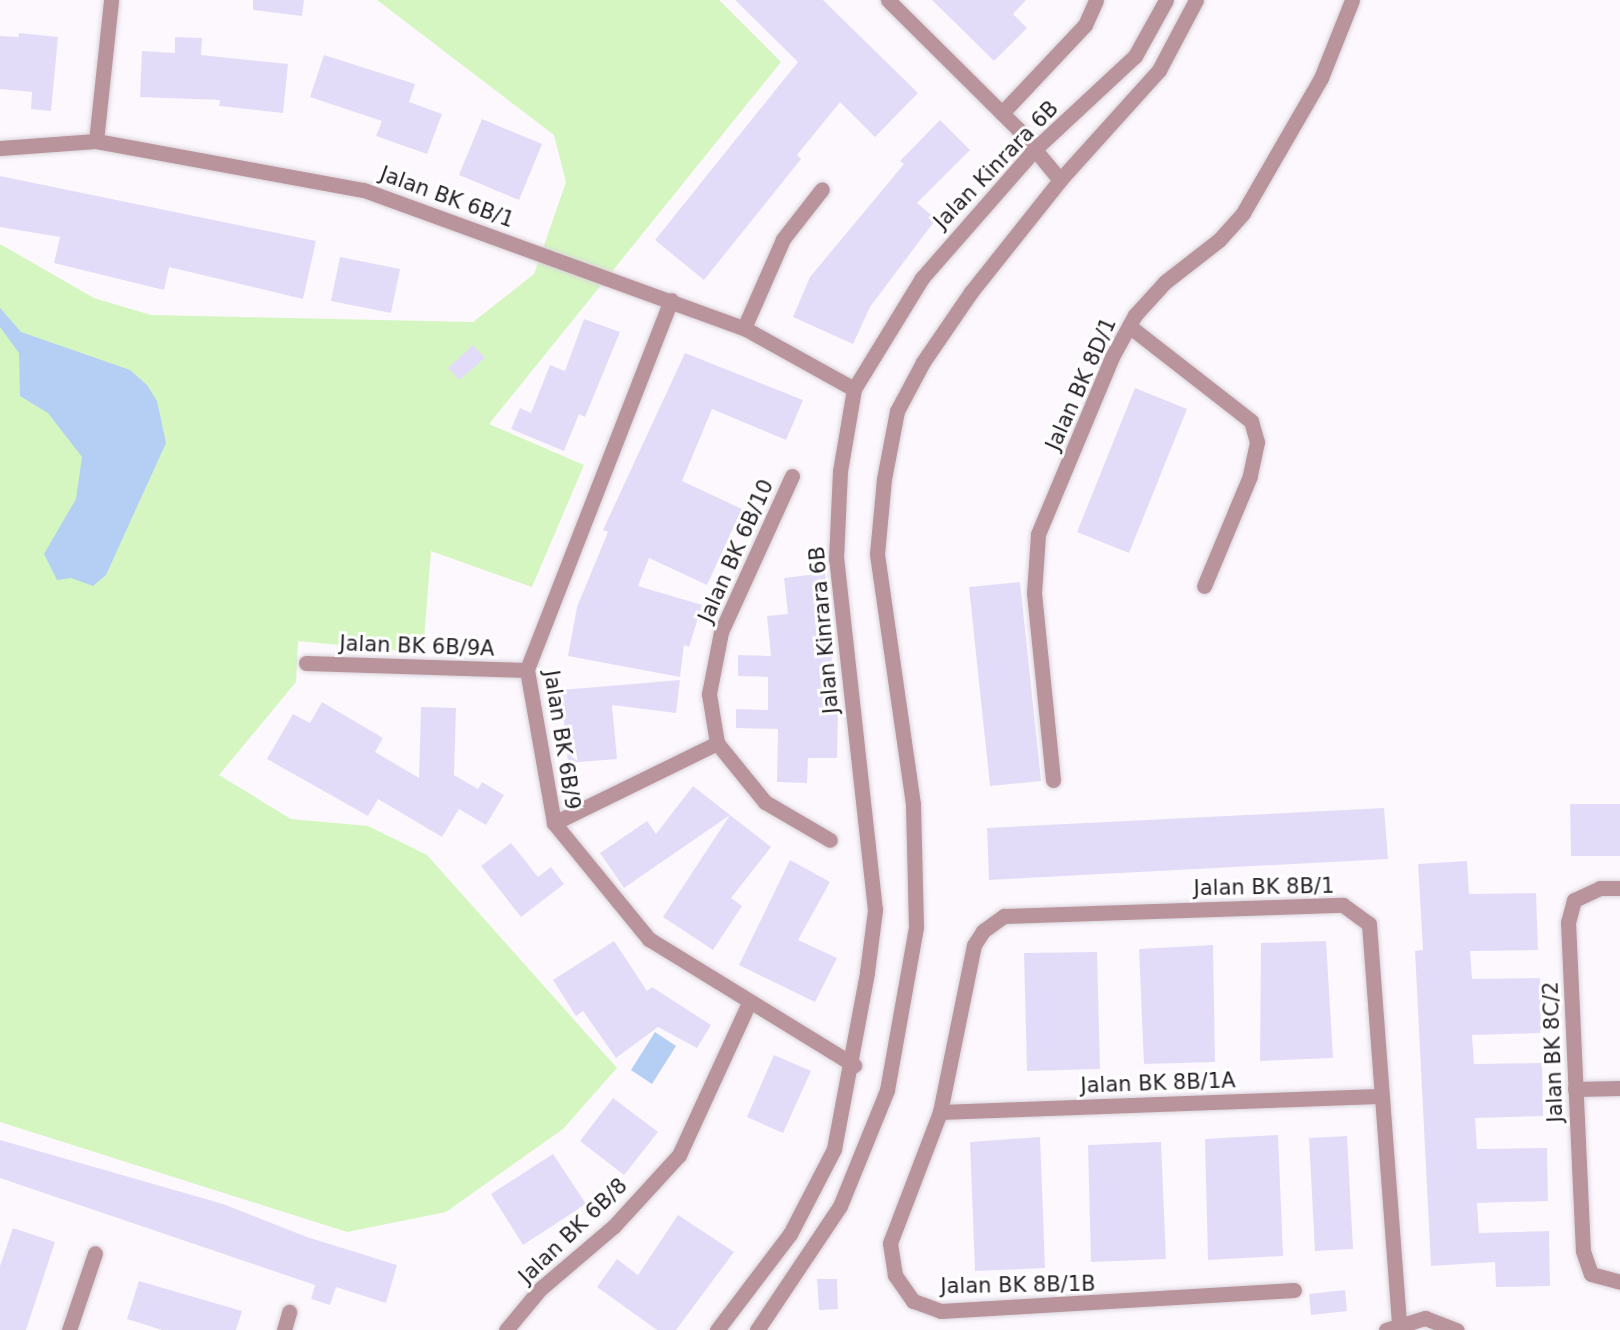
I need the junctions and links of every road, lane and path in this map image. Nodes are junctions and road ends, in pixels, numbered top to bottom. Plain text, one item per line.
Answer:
1 (111, 0) edge
2 (888, 0) edge
3 (1096, 0) edge
4 (1166, 0) edge
5 (1196, 0) edge
6 (1352, 0) edge
7 (1002, 113) junction
8 (96, 141) junction
9 (0, 148) edge
10 (1036, 148) junction
11 (1060, 180) junction
12 (822, 189) dead end
13 (671, 300) junction
14 (1129, 326) junction
15 (744, 328) junction
16 (854, 389) junction
17 (792, 476) dead end
18 (1204, 586) dead end
19 (306, 663) dead end
20 (527, 670) junction
21 (717, 743) junction
22 (1053, 780) dead end
23 (554, 822) junction
24 (830, 840) dead end
25 (1620, 888) edge
26 (749, 1004) junction
27 (854, 1065) junction
28 (1620, 1088) edge
29 (1575, 1089) junction
30 (1378, 1096) junction
31 (940, 1112) junction
32 (95, 1253) dead end
33 (1620, 1282) edge
34 (1294, 1290) dead end
35 (289, 1312) dead end
36 (1392, 1326) edge
37 (69, 1330) edge
38 (284, 1330) edge
39 (506, 1330) edge
40 (717, 1330) edge
41 (757, 1330) edge
42 (1457, 1330) edge

1 - 8 street
2 - 7 street
3 - 7 street
4 - 10 street, Jalan Kinrara 6B
5 - 11 street
6 - 14 street, Jalan BK 8D/1
7 - 10 street
8 - 9 street, Jalan BK 6B/1
8 - 13 street, Jalan BK 6B/1
10 - 11 street
10 - 16 street, Jalan Kinrara 6B
11 - 41 street
12 - 15 street
13 - 15 street, Jalan BK 6B/1
13 - 20 street, Jalan BK 6B/9
14 - 18 street
14 - 22 street, Jalan BK 8D/1
15 - 16 street, Jalan BK 6B/1
16 - 27 street, Jalan Kinrara 6B
17 - 21 street, Jalan BK 6B/10
19 - 20 street, Jalan BK 6B/9A
20 - 23 street, Jalan BK 6B/9
21 - 23 street
21 - 24 street, Jalan BK 6B/10
23 - 26 street, Jalan BK 6B/9
25 - 29 street, Jalan BK 8C/2
26 - 27 street, Jalan BK 6B/9
26 - 39 street, Jalan BK 6B/8
27 - 40 street, Jalan Kinrara 6B
28 - 29 street
29 - 33 street, Jalan BK 8C/2
30 - 31 street, Jalan BK 8B/1A
30 - 31 street, Jalan BK 8B/1
30 - 36 street, Jalan BK 8B/1
31 - 34 street, Jalan BK 8B/1B
32 - 37 street
35 - 38 street
36 - 42 street

